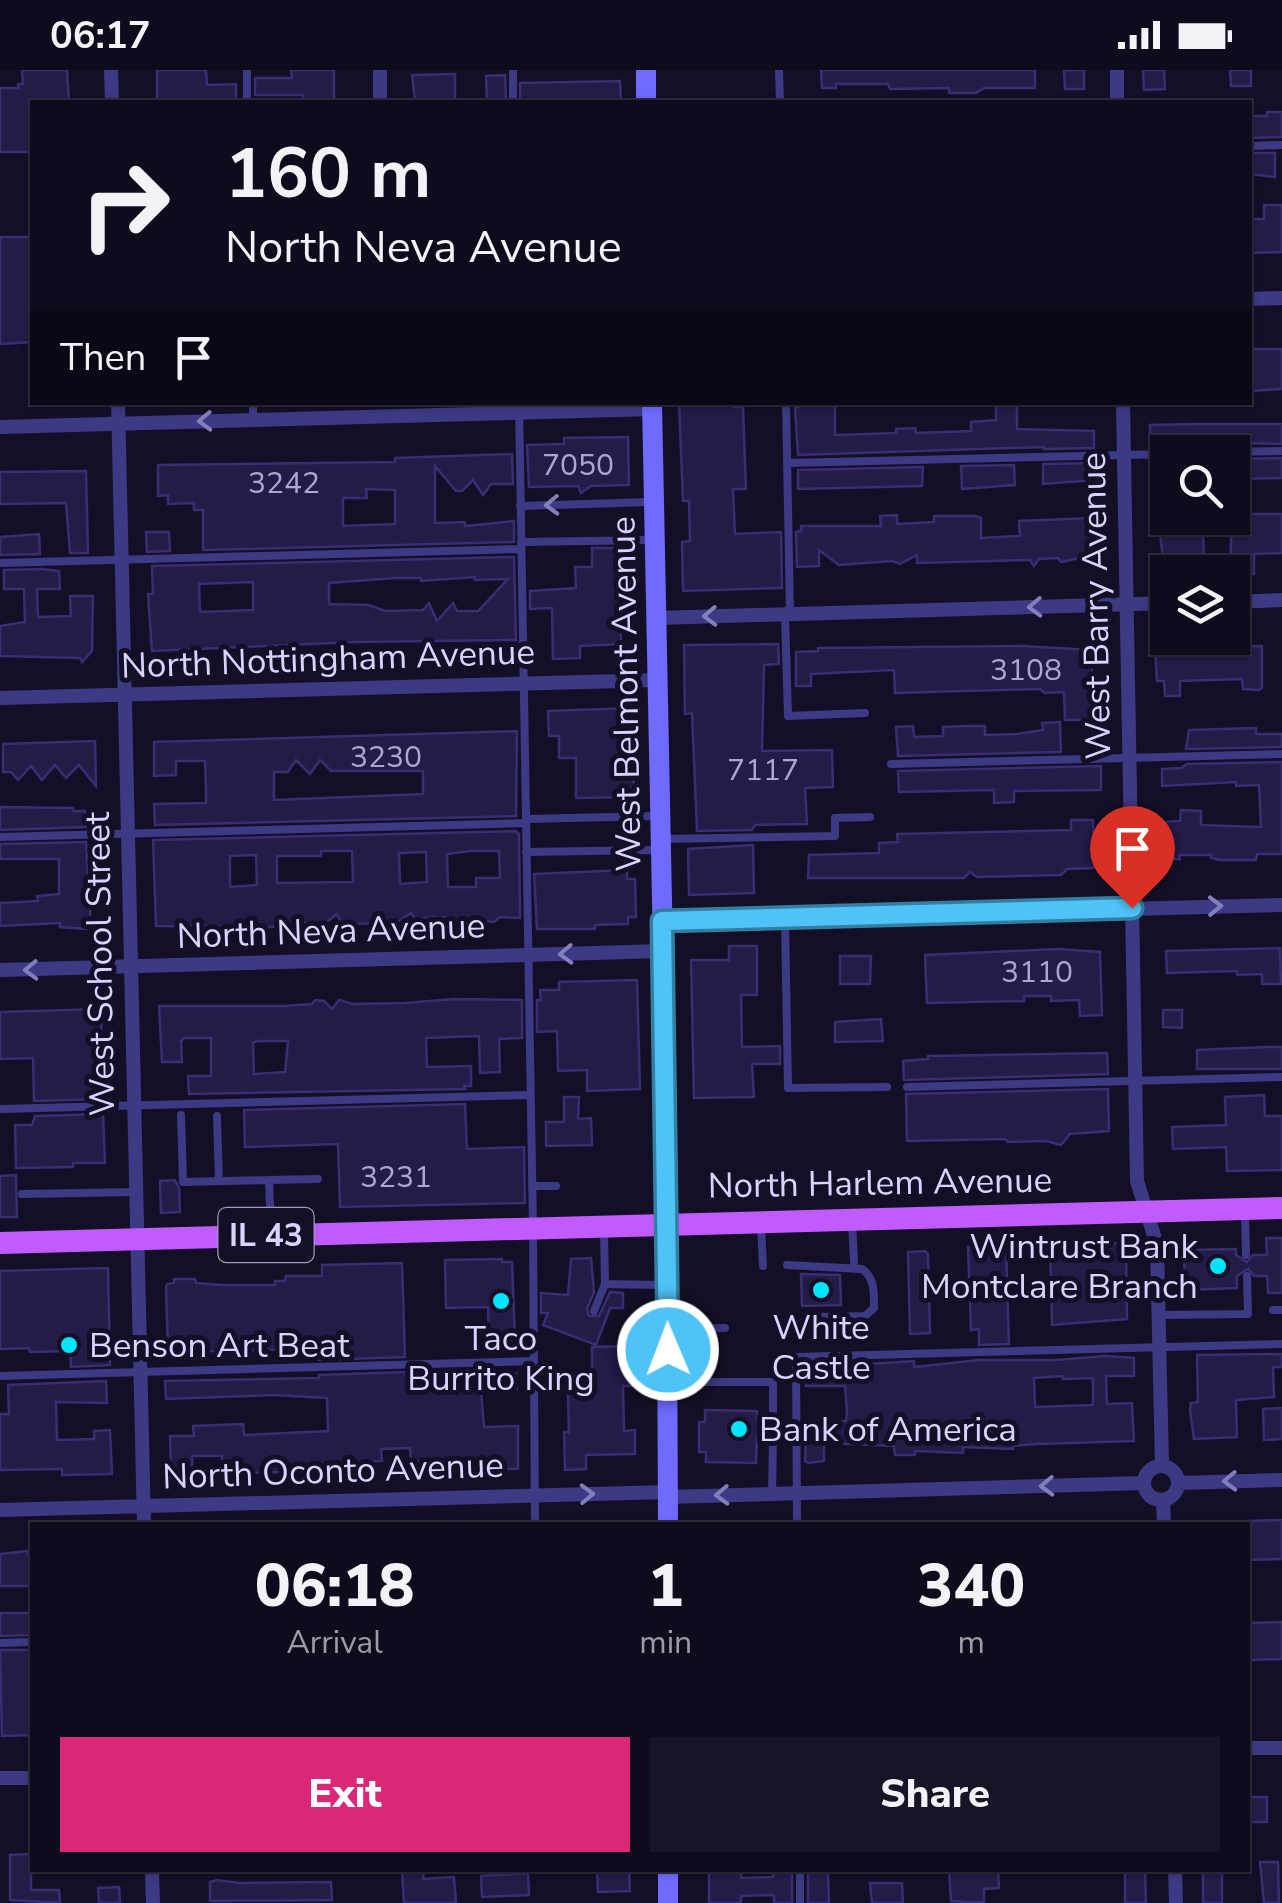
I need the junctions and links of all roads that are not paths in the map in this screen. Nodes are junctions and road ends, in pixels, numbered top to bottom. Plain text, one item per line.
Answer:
1 (111, 70) edge
2 (247, 70) edge
3 (380, 70) edge
4 (512, 70) edge
5 (647, 70) edge
6 (779, 70) edge
7 (1117, 70) edge
8 (112, 100) edge
9 (248, 100) edge
10 (380, 100) edge
11 (513, 100) edge
12 (646, 100) edge
13 (780, 100) edge
14 (1118, 100) edge
15 (1252, 146) edge
16 (1282, 146) edge
17 (1282, 298) edge
18 (1252, 299) edge
19 (118, 405) edge
20 (252, 405) edge
21 (786, 405) edge
22 (1123, 405) edge
23 (652, 406) edge
24 (519, 408) edge
25 (386, 409) edge
26 (253, 420) junction
27 (119, 424) junction
28 (0, 427) edge
29 (1250, 451) edge
30 (1282, 451) edge
31 (1150, 454) edge
32 (1124, 455) junction
33 (787, 463) junction
34 (654, 502) junction
35 (520, 506) junction
36 (655, 540) junction
37 (521, 546) junction
38 (122, 560) junction
39 (0, 564) edge
40 (1282, 600) edge
41 (1250, 601) edge
42 (1126, 604) junction
43 (1150, 604) edge
44 (788, 614) junction
45 (656, 618) junction
46 (658, 680) junction
47 (524, 684) junction
48 (124, 695) junction
49 (0, 698) edge
50 (865, 713) dead end
51 (1282, 754) edge
52 (1129, 758) junction
53 (891, 764) dead end
54 (660, 816) junction
55 (870, 817) dead end
56 (526, 821) junction
57 (128, 833) junction
58 (0, 836) edge
59 (661, 844) junction
60 (526, 852) junction
61 (1282, 905) edge
62 (1132, 908) junction
63 (784, 918) junction
64 (662, 921) junction
65 (663, 951) junction
66 (528, 955) junction
67 (130, 967) junction
68 (0, 970) edge
69 (1282, 1076) edge
70 (1135, 1080) junction
71 (886, 1086) dead end
72 (906, 1087) dead end
73 (530, 1095) junction
74 (134, 1105) junction
75 (0, 1108) edge
76 (181, 1115) dead end
77 (218, 1116) dead end
78 (269, 1180) junction
79 (318, 1180) dead end
80 (220, 1181) junction
81 (532, 1186) junction
82 (556, 1186) dead end
83 (135, 1192) junction
84 (22, 1194) dead end
85 (1282, 1208) edge
86 (1245, 1209) junction
87 (1145, 1212) junction
88 (852, 1219) junction
89 (761, 1222) junction
90 (668, 1224) junction
91 (604, 1226) junction
92 (533, 1228) junction
93 (271, 1235) junction
94 (136, 1239) junction
95 (0, 1242) edge
96 (1246, 1255) dead end
97 (854, 1262) dead end
98 (787, 1265) dead end
99 (763, 1266) dead end
100 (1247, 1276) dead end
101 (605, 1284) junction
102 (668, 1285) junction
103 (594, 1311) dead end
104 (1159, 1315) junction
105 (706, 1328) junction
106 (725, 1328) dead end
107 (792, 1328) dead end
108 (668, 1329) junction
109 (1282, 1344) edge
110 (1160, 1347) junction
111 (534, 1361) junction
112 (140, 1372) junction
113 (0, 1376) edge
114 (668, 1382) junction
115 (707, 1382) junction
116 (773, 1420) dead end
117 (773, 1437) dead end
118 (1162, 1466) junction
119 (1282, 1480) edge
120 (1144, 1483) junction
121 (1179, 1483) junction
122 (797, 1493) junction
123 (668, 1494) junction
124 (772, 1494) junction
125 (534, 1496) junction
126 (1163, 1500) junction
127 (143, 1506) junction
128 (0, 1510) edge
129 (144, 1522) edge
130 (534, 1522) edge
131 (668, 1522) edge
132 (797, 1522) edge
133 (1164, 1522) edge
134 (30, 1642) edge
135 (0, 1643) edge
136 (1250, 1748) edge
137 (1282, 1748) edge
138 (0, 1778) edge
139 (30, 1778) edge
140 (152, 1872) edge
141 (668, 1872) edge
142 (800, 1872) edge
143 (1175, 1872) edge
144 (153, 1903) edge
145 (668, 1903) edge
146 (800, 1903) edge
147 (1176, 1903) edge

1 - 8 street
2 - 9 lane
3 - 10 street
4 - 11 lane
5 - 12 main road
6 - 13 lane
7 - 14 street
15 - 16 lane
17 - 18 street
19 - 27 street, West School Street
20 - 26 lane
21 - 33 lane
22 - 32 street, West Barry Avenue
23 - 24 street
23 - 34 main road, West Belmont Avenue
24 - 25 street
24 - 35 lane
25 - 26 street
26 -> 27 street
27 - 28 street
27 - 38 street, West School Street
29 - 30 lane
31 - 32 lane
32 - 33 lane
32 - 42 street, West Barry Avenue
33 - 44 lane
34 -> 35 lane
34 - 36 main road, West Belmont Avenue
35 - 37 lane
36 - 37 lane
36 - 45 main road, West Belmont Avenue
37 - 38 lane
37 - 47 lane
38 - 39 lane
38 - 48 street, West School Street
40 - 41 street
42 - 43 street
42 -> 44 street
42 - 52 street, West Barry Avenue
44 -> 45 street
44 - 50 lane
45 - 46 main road, West Belmont Avenue
46 - 47 street, North Nottingham Avenue
46 - 54 main road, West Belmont Avenue
47 - 48 street, North Nottingham Avenue
47 - 56 lane
48 - 49 street, North Nottingham Avenue
48 - 57 street, West School Street
51 - 52 lane
52 - 53 lane
52 - 62 street, West Barry Avenue
54 - 56 lane
54 - 59 main road, West Belmont Avenue
55 - 59 lane
56 - 57 lane
56 - 60 lane
57 - 58 lane
57 - 67 street, West School Street
59 - 60 lane
59 - 64 main road, West Belmont Avenue
60 - 66 lane
62 -> 61 street
62 - 63 street
62 - 70 street, West Barry Avenue
63 - 64 street
63 - 71 lane
64 - 65 main road, West Belmont Avenue
65 -> 66 street, North Neva Avenue
65 - 90 main road, West Belmont Avenue
66 - 67 street, North Neva Avenue
66 - 73 lane
67 -> 68 street, North Neva Avenue
67 - 74 street, West School Street
69 - 70 lane
70 - 72 lane
70 - 87 street, West Barry Avenue
73 - 74 lane
73 - 81 lane
74 - 75 lane
74 - 83 street, West School Street
76 - 80 lane
77 - 80 lane
78 - 79 lane
78 - 80 lane
78 - 93 lane
81 - 82 lane
81 - 92 lane
83 - 84 lane
83 - 94 street, West School Street
85 - 86 main road, North Harlem Avenue / IL 43
86 - 87 main road, North Harlem Avenue / IL 43
86 - 96 lane
87 - 88 main road, North Harlem Avenue / IL 43
87 - 104 street, West Barry Avenue
88 - 89 main road, North Harlem Avenue / IL 43
88 - 97 lane
89 - 90 main road, North Harlem Avenue / IL 43
89 - 99 lane
90 - 91 main road, North Harlem Avenue / IL 43
90 - 102 main road, West Belmont Avenue
91 - 92 main road, North Harlem Avenue / IL 43
91 - 101 lane
92 - 93 main road, North Harlem Avenue / IL 43
92 - 111 lane
93 - 94 main road, North Harlem Avenue / IL 43
94 - 95 main road, North Harlem Avenue / IL 43
94 - 112 street, West School Street
98 - 107 lane
100 - 104 lane
101 - 102 lane
101 - 103 lane
102 - 108 main road, West Belmont Avenue
104 - 110 street, West Barry Avenue
105 - 106 lane
105 - 108 lane
105 - 115 lane
108 - 114 main road, West Belmont Avenue
109 - 110 lane
110 - 118 street, West Barry Avenue
110 - 122 lane
111 - 112 lane
111 - 125 lane
112 - 113 lane
112 - 127 street, West School Street
114 - 115 lane
114 - 123 main road, West Belmont Avenue
115 - 116 lane
117 - 124 lane
118 - 120 street
118 - 121 street
119 -> 121 street
120 -> 122 street, North Oconto Avenue
120 - 126 street
121 - 126 street
122 - 124 street, North Oconto Avenue
122 - 132 lane
124 -> 123 street, North Oconto Avenue
125 -> 123 street, North Oconto Avenue
123 - 131 main road, West Belmont Avenue
125 - 127 street, North Oconto Avenue
125 - 130 lane
126 - 133 street
127 - 128 street, North Oconto Avenue
127 - 129 street, West School Street
134 - 135 lane
136 - 137 street
138 - 139 street
140 - 144 street
141 - 145 main road
142 - 146 lane
143 - 147 street

